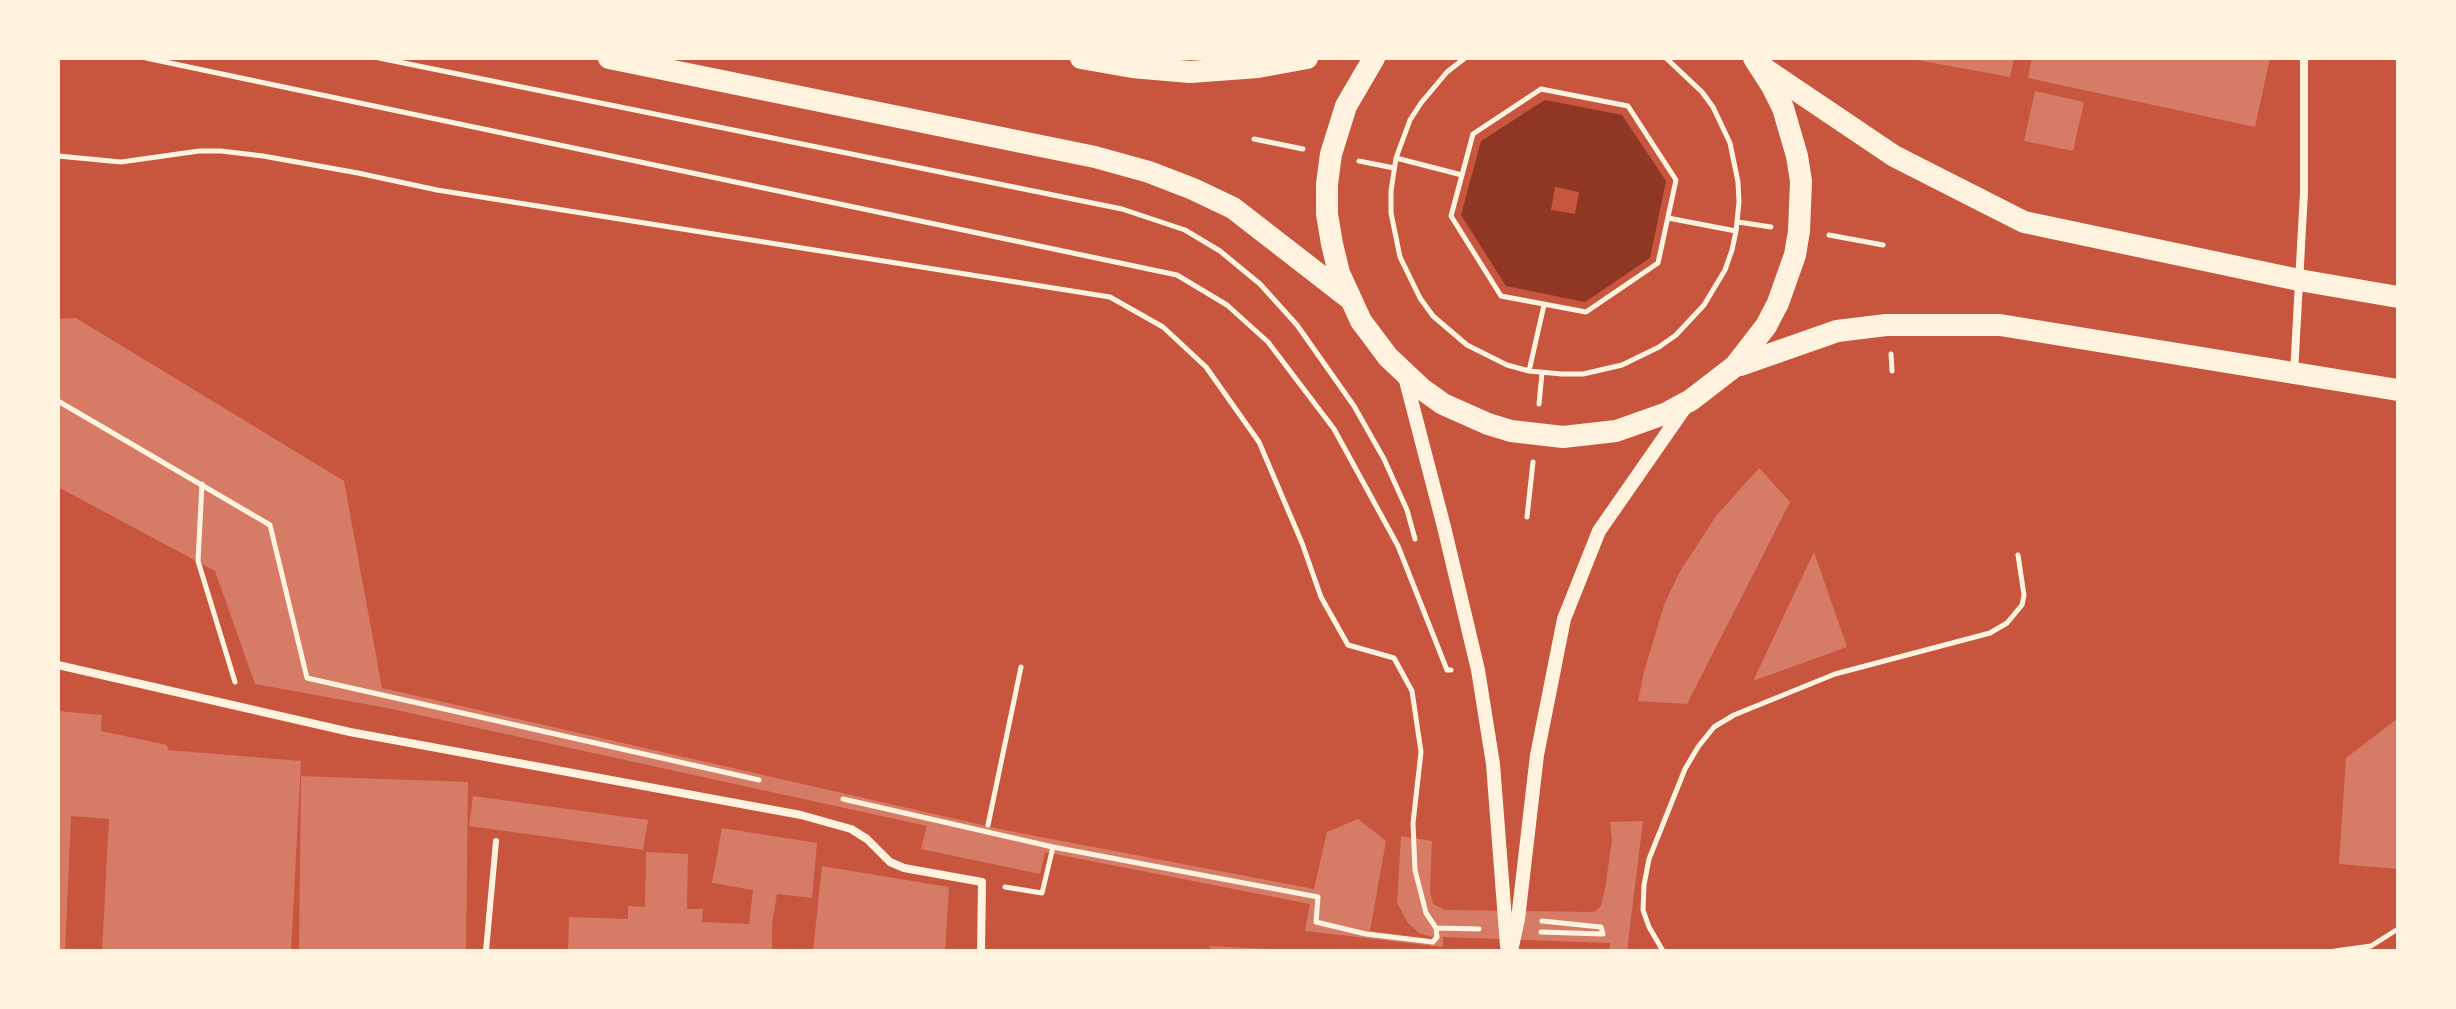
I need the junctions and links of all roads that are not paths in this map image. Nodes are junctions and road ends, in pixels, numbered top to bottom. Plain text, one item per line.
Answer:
1 (609, 58) edge
2 (1081, 58) edge
3 (1307, 58) edge
4 (1374, 58) edge
5 (2304, 58) edge
6 (1756, 62) edge
7 (2299, 280) junction
8 (2398, 297) edge
9 (1352, 300) junction
10 (1735, 366) junction
11 (1404, 373) junction
12 (2294, 373) junction
13 (2398, 390) edge
14 (1691, 400) junction
15 (58, 665) edge
16 (496, 841) dead end
17 (486, 951) edge
18 (981, 951) edge
19 (1509, 951) edge

1 - 9 highway
2 - 3 highway
4 - 9 highway
5 - 7 street
6 - 7 highway
6 - 10 highway
7 - 8 highway
7 - 12 street
9 - 11 highway
10 - 12 highway
10 - 14 highway
11 - 14 highway
11 - 19 street
12 - 13 highway
14 - 19 street
15 - 18 street
16 - 17 lane

